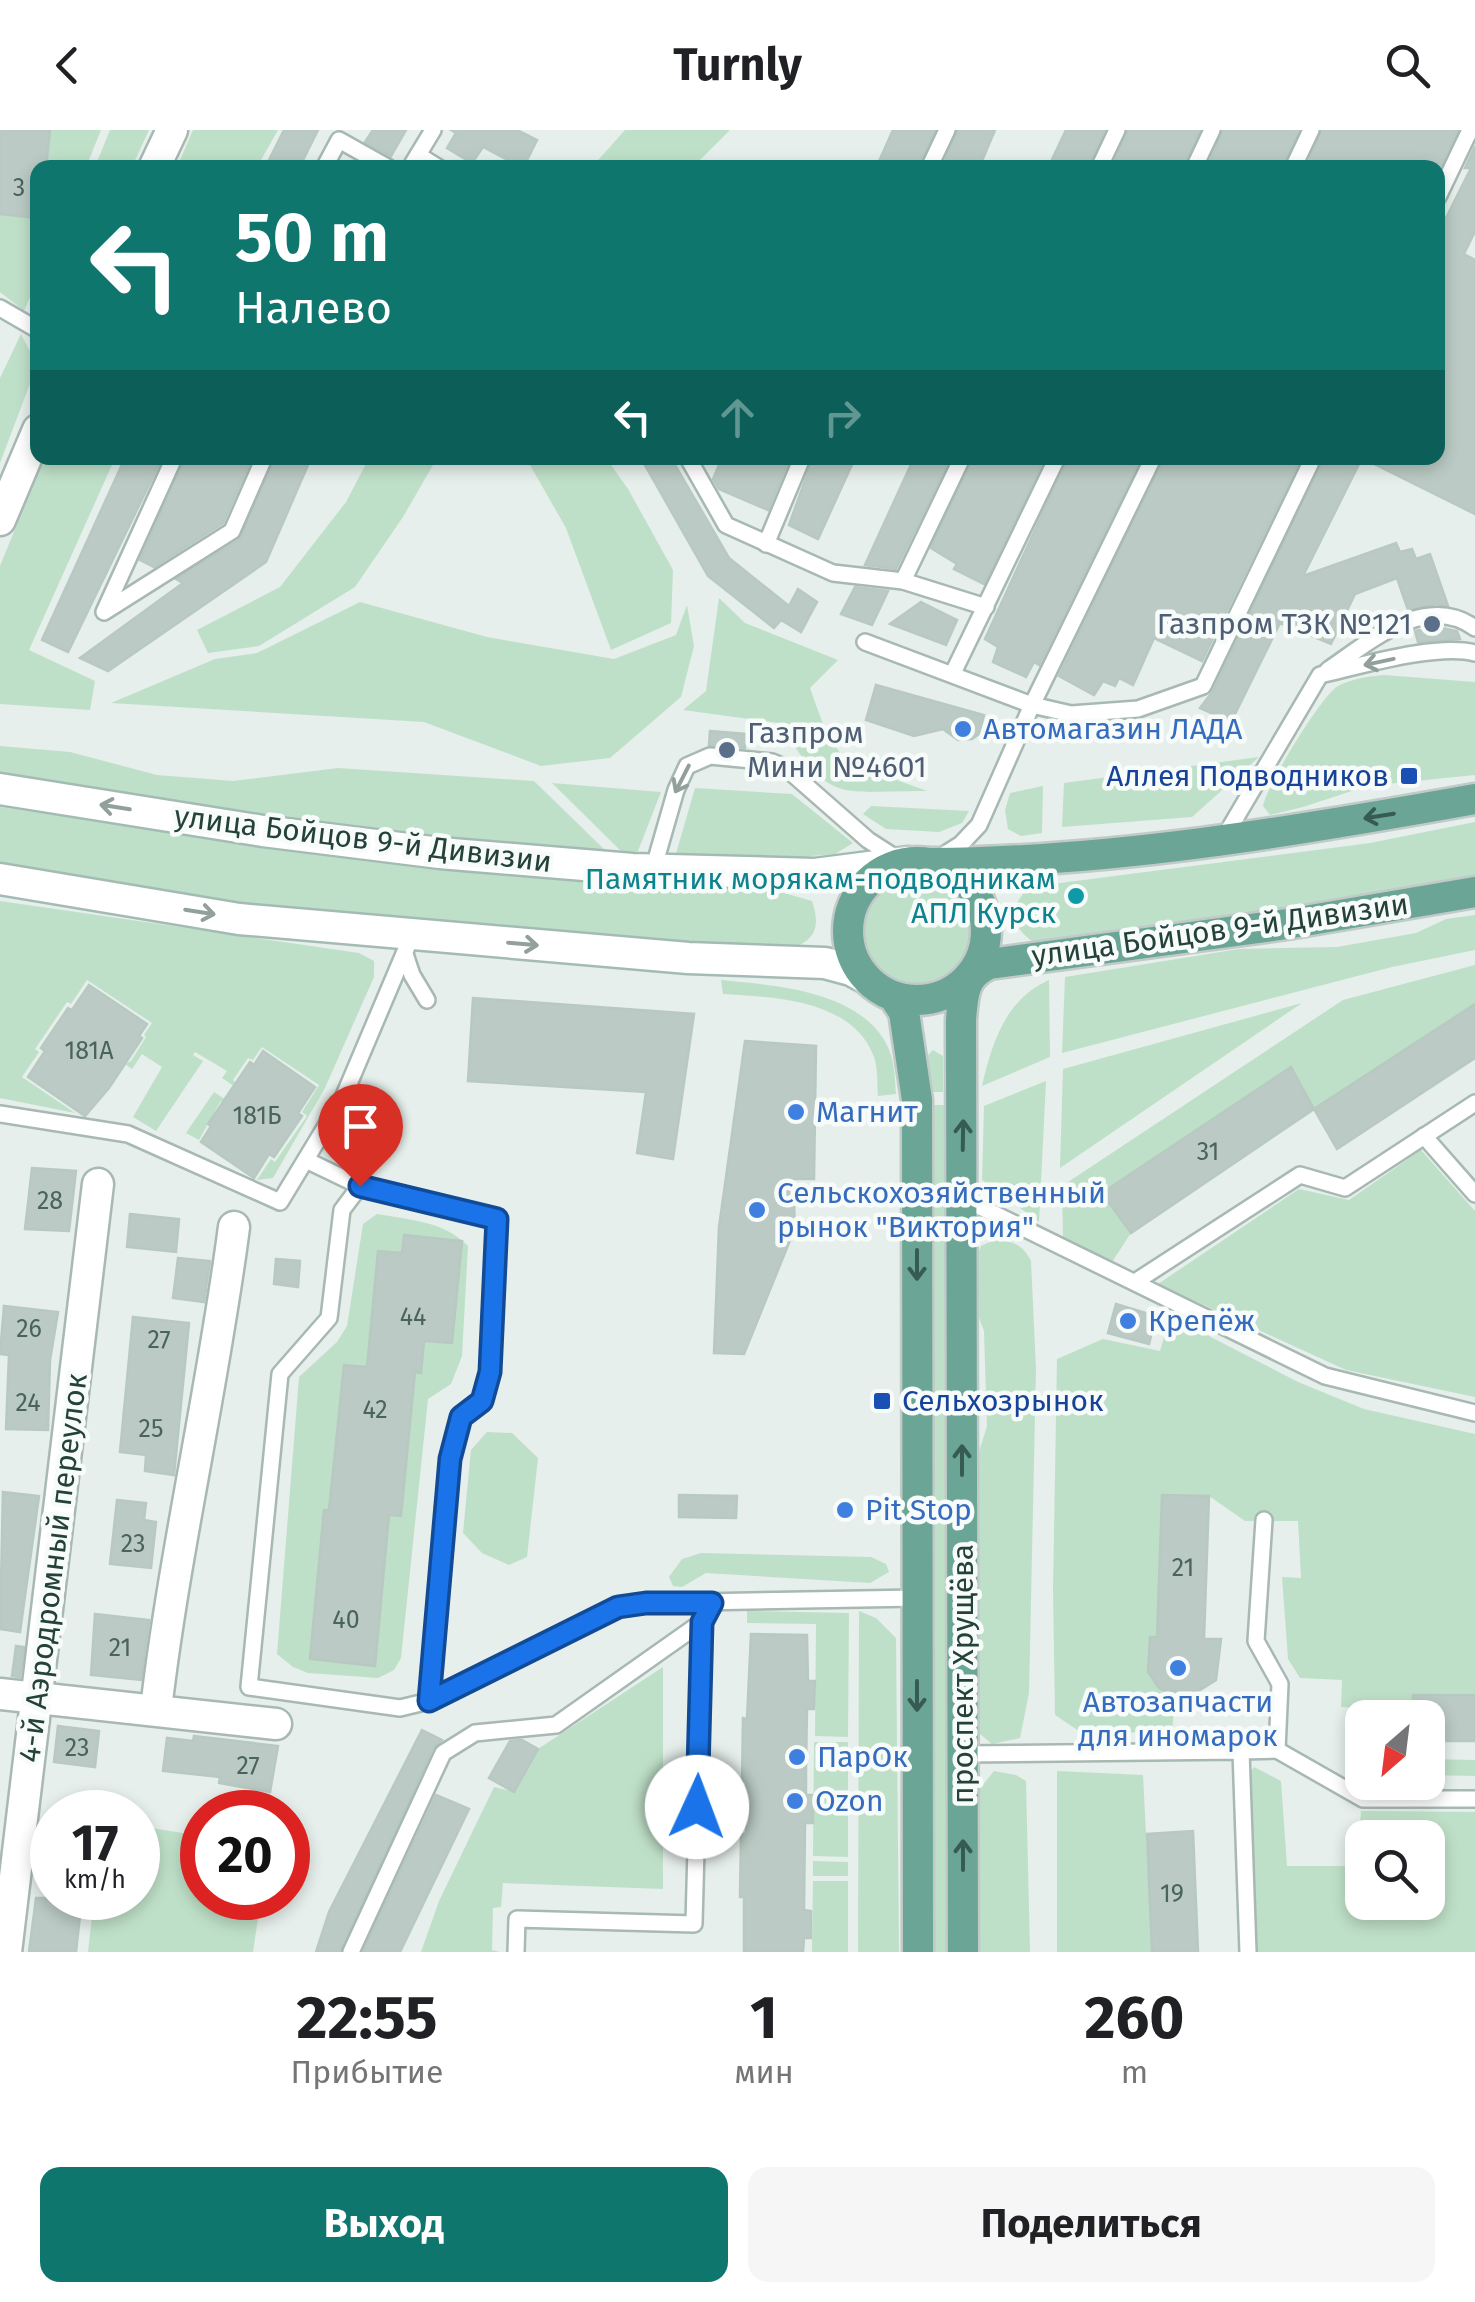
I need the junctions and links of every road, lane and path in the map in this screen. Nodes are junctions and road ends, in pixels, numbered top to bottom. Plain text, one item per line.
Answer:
1 (172, 130) edge
2 (433, 130) edge
3 (947, 130) edge
4 (1117, 130) edge
5 (1212, 130) edge
6 (1311, 130) edge
7 (1470, 130) edge
8 (342, 135) edge
9 (158, 160) edge
10 (328, 160) edge
11 (378, 160) edge
12 (415, 160) edge
13 (934, 160) edge
14 (1103, 160) edge
15 (1198, 160) edge
16 (1297, 160) edge
17 (1445, 182) edge
18 (0, 308) edge
19 (30, 325) edge
20 (30, 449) edge
21 (171, 465) edge
22 (261, 465) edge
23 (692, 465) edge
24 (702, 465) edge
25 (799, 465) edge
26 (959, 465) edge
27 (1054, 465) edge
28 (1150, 465) edge
29 (1310, 465) edge
30 (698, 474) junction
31 (0, 520) edge
32 (766, 544) junction
33 (903, 581) junction
34 (986, 607) junction
35 (1475, 628) edge
36 (865, 642) dead end
37 (1475, 652) edge
38 (953, 674) junction
39 (1320, 675) junction
40 (1032, 706) junction
41 (0, 789) edge
42 (1475, 800) edge
43 (1222, 841) junction
44 (920, 862) junction
45 (653, 870) junction
46 (0, 879) edge
47 (1475, 892) edge
48 (408, 944) junction
49 (866, 978) junction
50 (968, 978) junction
51 (894, 996) junction
52 (427, 1000) dead end
53 (1475, 1103) edge
54 (0, 1114) edge
55 (1424, 1136) junction
56 (308, 1161) junction
57 (98, 1184) dead end
58 (360, 1186) junction
59 (1475, 1194) edge
60 (962, 1198) junction
61 (234, 1227) dead end
62 (1134, 1282) junction
63 (1475, 1412) edge
64 (1264, 1520) dead end
65 (917, 1598) junction
66 (712, 1603) junction
67 (702, 1622) junction
68 (0, 1694) edge
69 (38, 1699) junction
70 (429, 1701) junction
71 (156, 1710) junction
72 (276, 1724) dead end
73 (1277, 1750) junction
74 (1240, 1751) junction
75 (962, 1754) junction
76 (1475, 1800) edge
77 (6, 1952) edge
78 (352, 1952) edge
79 (516, 1952) edge
80 (918, 1952) edge
81 (963, 1952) edge
82 (1248, 1952) edge

1 - 9 main road
2 - 12 lane
3 - 13 lane
4 - 14 lane
5 - 15 lane
6 - 16 lane
7 - 17 lane
8 - 10 lane
8 - 11 lane
18 - 19 lane
20 - 31 main road
21 - 22 lane
23 - 30 lane
24 - 30 lane
25 - 32 lane
26 - 33 lane
27 - 34 lane
28 - 40 lane
29 - 40 lane
30 - 32 lane
32 - 33 lane
33 - 34 lane
34 - 38 lane
35 - 39 lane
36 - 38 lane
37 -> 39 lane
38 - 40 lane
39 - 43 lane
40 - 44 lane
45 -> 41 main road, улица Бойцов 9-й Дивизии
42 -> 43 main road, улица Бойцов 9-й Дивизии
43 - 44 main road, улица Бойцов 9-й Дивизии
44 - 45 main road, улица Бойцов 9-й Дивизии
44 -> 45 lane
44 - 49 main road
44 - 50 main road
46 -> 48 main road
47 - 50 main road, улица Бойцов 9-й Дивизии
48 -> 49 main road
48 - 52 lane
48 - 56 lane
49 - 51 main road
50 - 51 main road
60 -> 50 main road, проспект Хрущёва
51 -> 65 main road, проспект Хрущёва
53 - 55 lane
54 - 56 lane
55 - 59 lane
55 - 62 lane
56 - 58 lane
57 - 69 main road, 4-й Аэродромный переулок
58 - 70 lane
58 - 70 lane
60 - 62 lane
75 -> 60 main road, проспект Хрущёва
61 - 71 main road
62 - 63 lane
64 - 73 lane
65 - 66 lane
65 -> 80 main road, проспект Хрущёва
66 - 67 lane
66 - 70 lane
67 - 78 lane
67 - 79 lane
68 - 69 main road
69 - 71 main road
69 - 77 main road, 4-й Аэродромный переулок
71 - 72 main road
73 - 74 lane
73 - 76 lane
74 - 75 lane
74 - 82 lane
81 -> 75 main road, проспект Хрущёва

